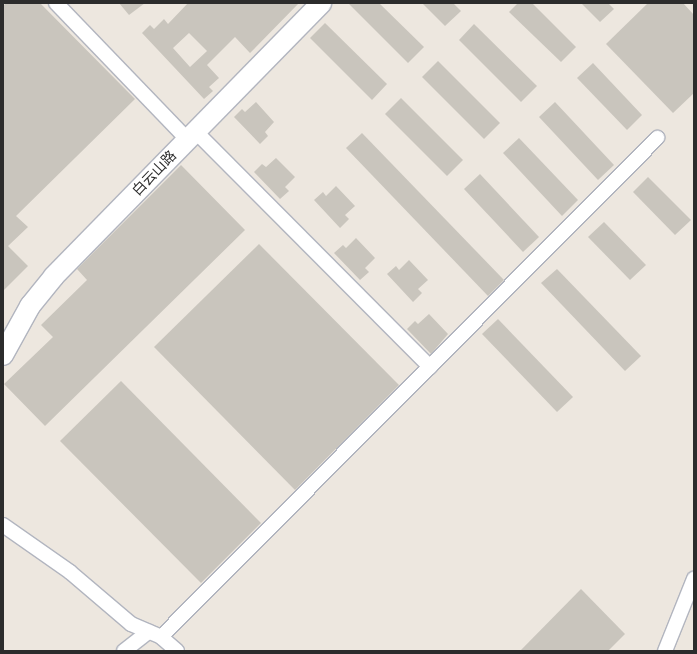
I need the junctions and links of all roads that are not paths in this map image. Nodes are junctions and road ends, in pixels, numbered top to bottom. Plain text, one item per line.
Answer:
1 (56, 3) edge
2 (321, 3) edge
3 (191, 135) junction
4 (657, 138) dead end
5 (3, 355) edge
6 (430, 367) junction
7 (3, 525) edge
8 (694, 579) edge
9 (154, 635) junction
10 (124, 651) edge
11 (177, 651) edge
12 (665, 651) edge

1 - 3 street
2 - 3 street, 白云山路
3 - 5 street, 白云山路
3 - 6 street
4 - 6 street
6 - 9 street
7 - 9 street
8 - 12 street
9 - 10 street
9 - 11 street

